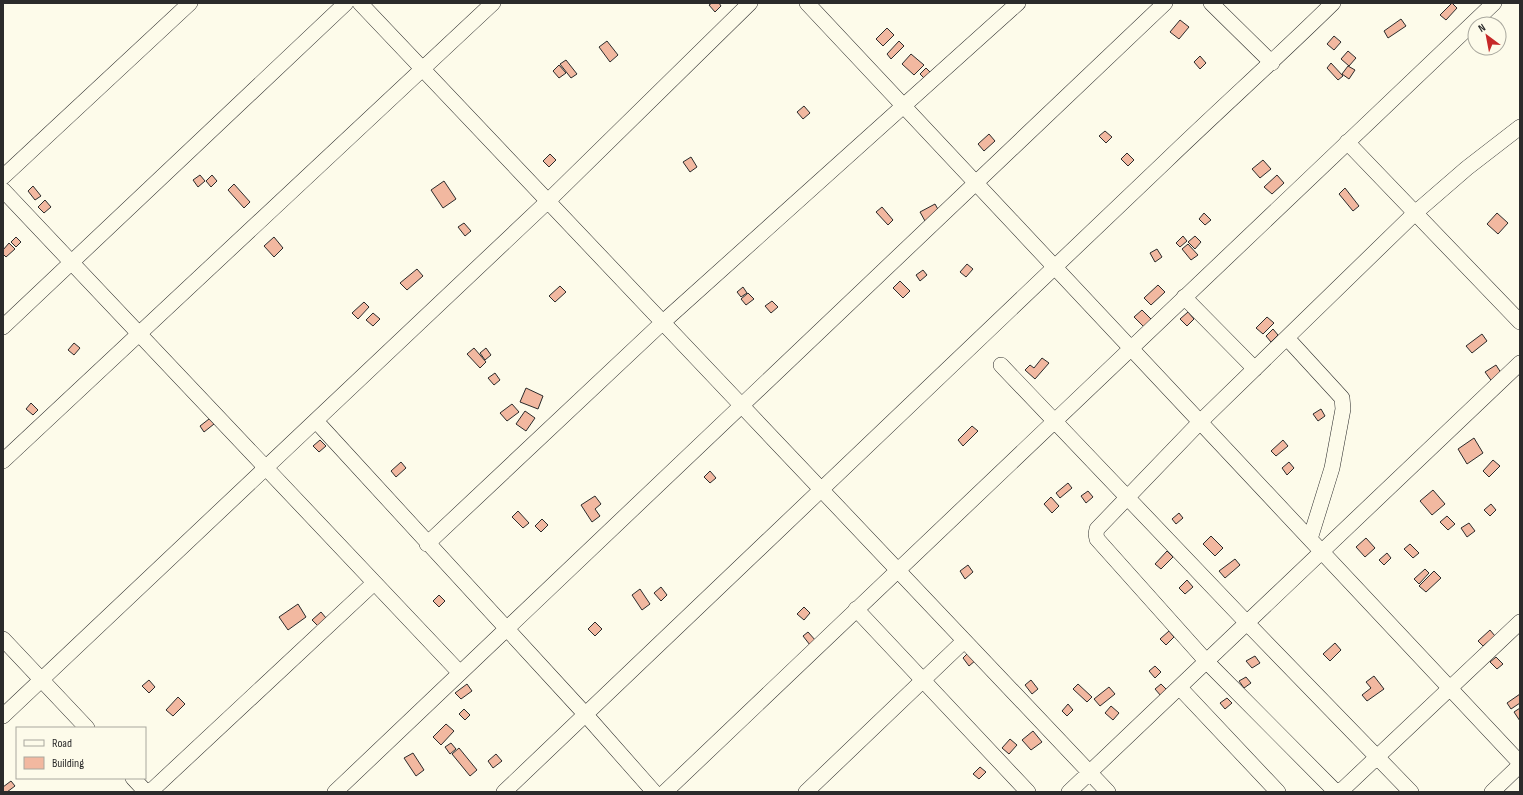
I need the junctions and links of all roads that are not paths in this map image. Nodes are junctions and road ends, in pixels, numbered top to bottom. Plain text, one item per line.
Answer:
1 (190, 3) edge
2 (346, 3) edge
3 (360, 3) edge
4 (493, 3) edge
5 (750, 3) edge
6 (807, 3) edge
7 (1018, 3) edge
8 (1165, 3) edge
9 (1211, 3) edge
10 (1333, 3) edge
11 (1494, 3) edge
12 (1272, 63) junction
13 (422, 69) junction
14 (903, 106) junction
15 (1520, 127) edge
16 (1347, 142) junction
17 (3, 177) edge
18 (975, 182) junction
19 (3, 190) edge
20 (547, 202) junction
21 (1415, 213) junction
22 (72, 262) junction
23 (1056, 268) junction
24 (1184, 297) junction
25 (1520, 322) edge
26 (662, 323) junction
27 (3, 327) edge
28 (138, 334) junction
29 (1287, 338) junction
30 (1131, 348) junction
31 (1520, 364) edge
32 (1001, 365) dead end
33 (1254, 369) junction
34 (743, 406) junction
35 (1056, 421) junction
36 (316, 422) junction
37 (1200, 422) junction
38 (3, 461) edge
39 (266, 467) junction
40 (823, 491) junction
41 (1127, 496) junction
42 (1310, 539) junction
43 (427, 544) junction
44 (1322, 552) junction
45 (898, 570) junction
46 (374, 583) junction
47 (856, 609) junction
48 (1520, 622) edge
49 (1248, 624) junction
50 (507, 630) junction
51 (3, 639) edge
52 (964, 641) junction
53 (1207, 662) junction
54 (460, 673) junction
55 (42, 679) junction
56 (923, 680) junction
57 (1180, 688) junction
58 (1449, 688) junction
59 (586, 715) junction
60 (3, 716) edge
61 (86, 727) edge
62 (1377, 757) junction
63 (1520, 764) edge
64 (1090, 773) junction
65 (134, 779) edge
66 (146, 792) edge
67 (150, 792) edge
68 (335, 792) edge
69 (504, 792) edge
70 (654, 792) edge
71 (665, 792) edge
72 (806, 792) edge
73 (1028, 792) edge
74 (1069, 792) edge
75 (1108, 792) edge
76 (1278, 792) edge
77 (1336, 792) edge
78 (1340, 792) edge
79 (1411, 792) edge
80 (1492, 792) edge

1 - 17 street
2 - 22 street
3 - 13 street
4 - 13 street
5 - 20 street
6 - 14 street
7 - 14 street
8 - 18 street
9 - 12 street
10 - 12 street
11 - 16 street
12 - 23 street
13 - 20 street
13 - 28 street
14 - 18 street
14 - 26 street
15 - 21 street
16 - 21 street
16 - 24 street
18 - 23 street
18 - 34 street
19 - 22 street
20 - 26 street
20 - 36 street
21 - 25 street
21 - 29 street
22 - 27 street
22 - 28 street
23 - 30 street
23 - 40 street
24 - 30 street
24 - 33 street
26 - 34 street
26 - 43 street
28 - 38 street
28 - 39 street
29 - 33 street
29 - 42 street
30 - 35 street
30 - 37 street
31 - 44 street
32 - 35 street
33 - 37 street
34 - 40 street
34 - 50 street
35 - 41 street
35 - 45 street
36 - 39 street
36 - 43 street
37 - 41 street
37 - 42 street
39 - 46 street
39 - 55 street
40 - 45 street
40 - 59 street
41 - 49 street
41 - 53 street
42 - 44 street
43 - 50 street
44 - 49 street
44 - 58 street
45 - 47 street
45 - 52 street
46 - 54 street
46 - 67 street
47 - 56 street
47 - 71 street
48 - 58 street
49 - 53 street
49 - 62 street
50 - 54 street
50 - 59 street
51 - 55 street
52 - 56 street
52 - 64 street
53 - 57 street
53 - 77 street
54 - 68 street
55 - 60 street
55 - 61 street
56 - 72 street
56 - 73 street
57 - 64 street
57 - 76 street
58 - 62 street
58 - 63 street
59 - 69 street
59 - 70 street
62 - 78 street
62 - 79 street
63 - 80 street
64 - 74 street
64 - 75 street
65 - 66 street

